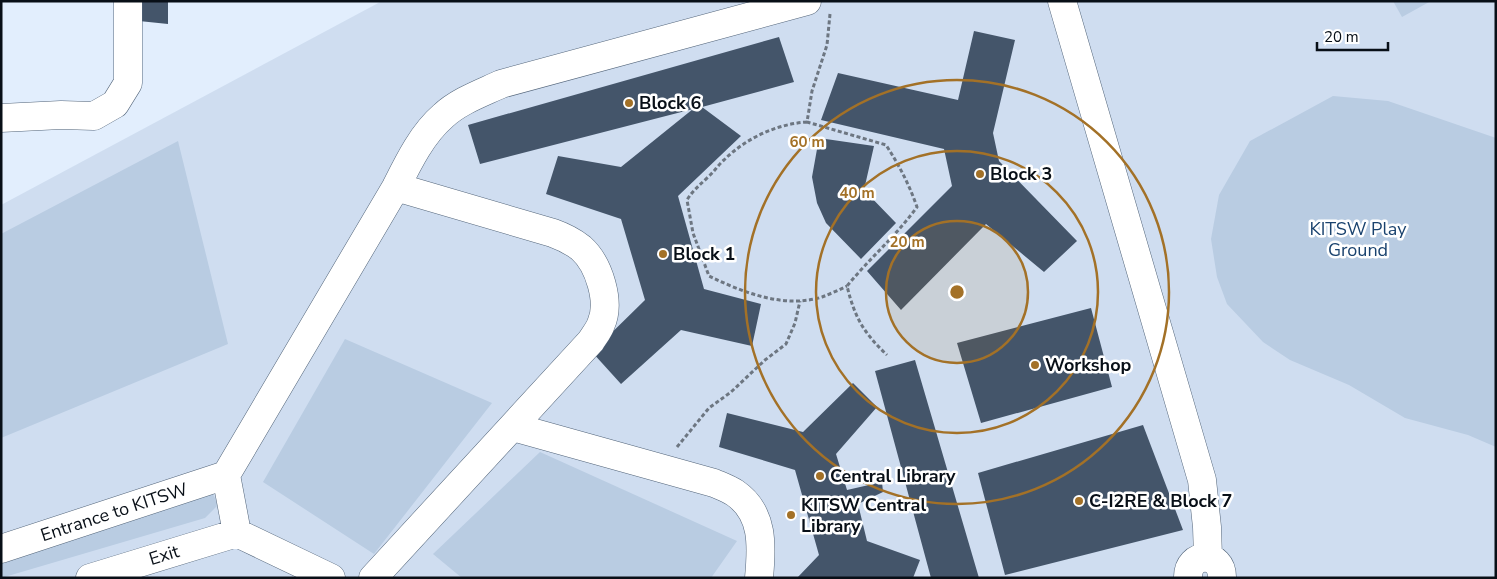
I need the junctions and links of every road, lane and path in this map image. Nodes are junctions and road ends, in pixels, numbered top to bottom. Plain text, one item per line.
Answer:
1 (128, 1) edge
2 (1062, 1) edge
3 (818, 5) edge
4 (1, 118) edge
5 (807, 122) junction
6 (396, 187) junction
7 (847, 286) junction
8 (800, 301) junction
9 (887, 356) dead end
10 (513, 427) junction
11 (662, 468) junction
12 (226, 474) junction
13 (238, 533) junction
14 (1, 549) edge
15 (1215, 568) edge
16 (1186, 577) edge
17 (90, 578) edge
18 (331, 578) edge
19 (373, 578) edge
20 (760, 578) edge

1 - 4 lane
2 - 15 lane
3 - 5 path
3 - 6 lane
5 - 7 path
5 - 8 path
6 - 10 lane
6 - 12 lane
7 - 8 path
7 - 9 path
8 - 11 path
10 - 11 lane
10 - 19 lane
11 - 20 lane
12 - 13 lane
12 - 14 lane, Entrance to KITSW
13 - 17 lane, Exit
13 - 18 lane
15 - 16 lane

